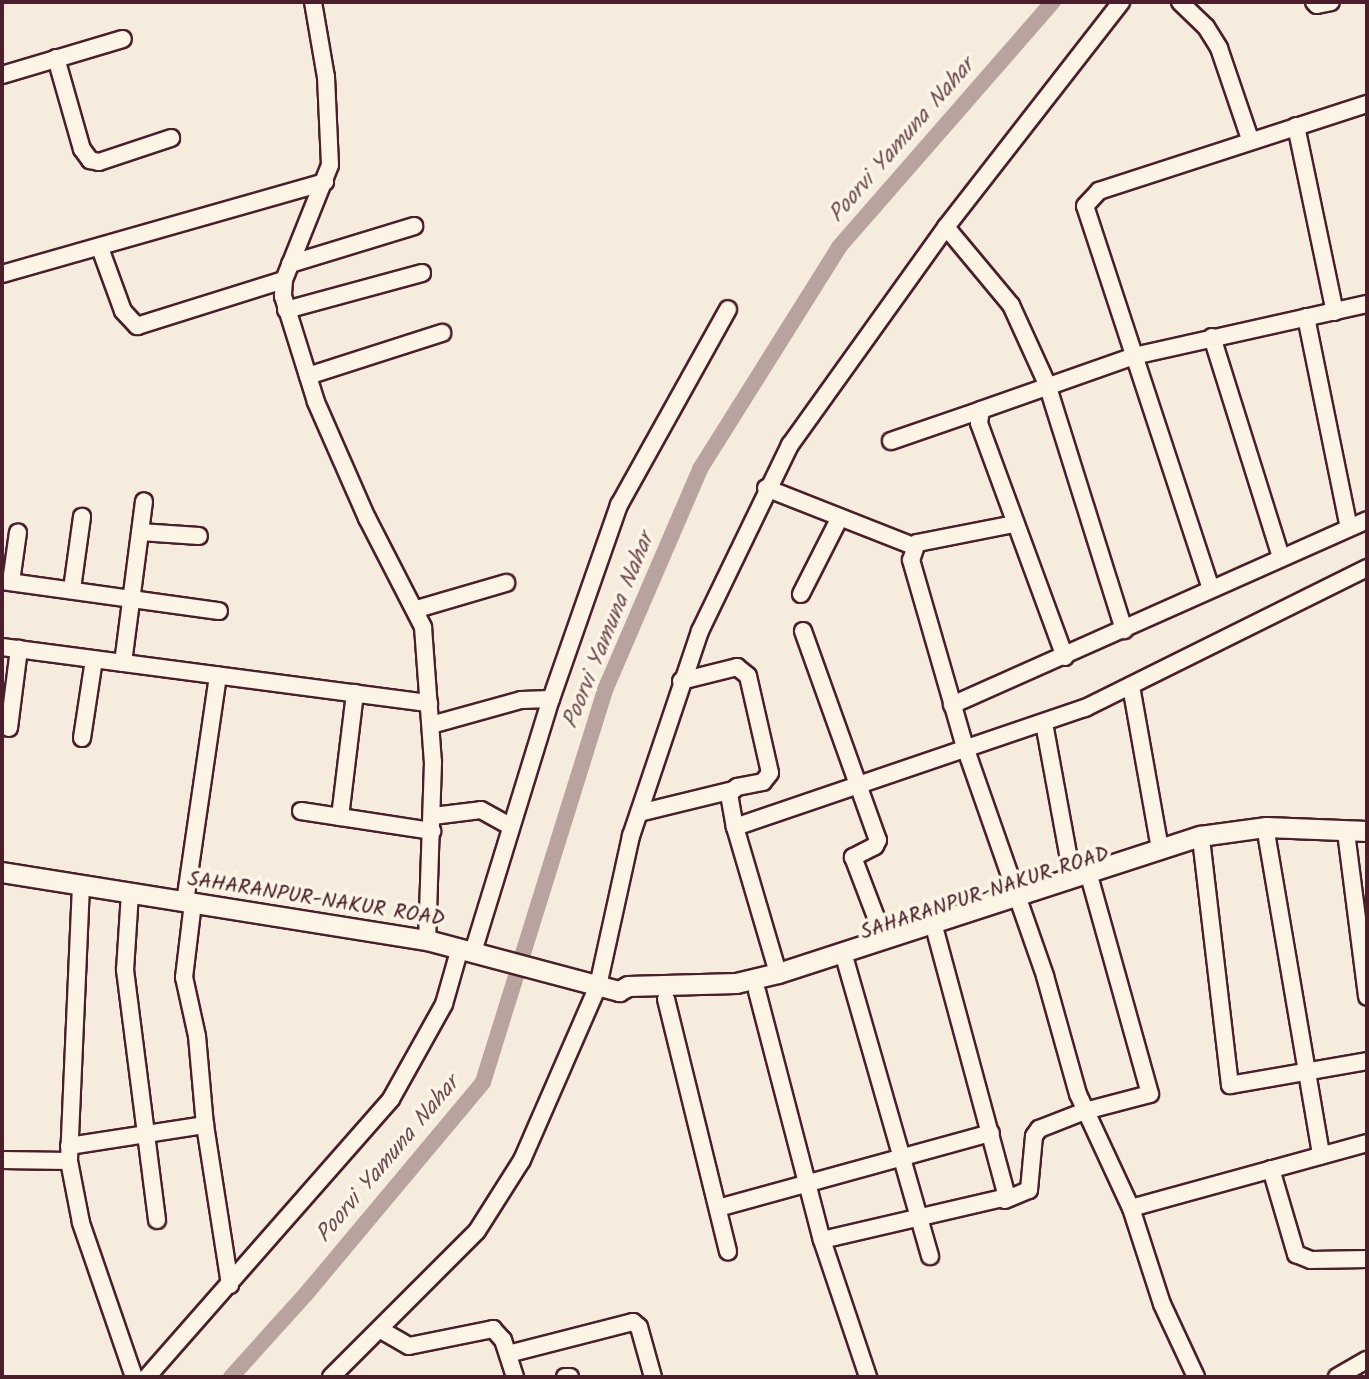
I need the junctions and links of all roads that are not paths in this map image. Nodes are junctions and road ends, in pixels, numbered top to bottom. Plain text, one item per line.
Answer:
1 (313, 2) edge
2 (1121, 2) edge
3 (1180, 2) edge
4 (1314, 2) edge
5 (1331, 2) edge
6 (123, 39) dead end
7 (56, 58) junction
8 (2, 75) edge
9 (1367, 104) edge
10 (1296, 126) junction
11 (171, 138) dead end
12 (1250, 139) junction
13 (326, 182) junction
14 (414, 226) dead end
15 (946, 227) junction
16 (100, 248) junction
17 (290, 264) junction
18 (422, 273) dead end
19 (2, 274) edge
20 (284, 280) junction
21 (1367, 304) edge
22 (728, 309) dead end
23 (286, 310) junction
24 (1335, 312) junction
25 (1306, 317) junction
26 (442, 333) dead end
27 (1212, 337) junction
28 (1134, 356) junction
29 (308, 376) junction
30 (1047, 384) junction
31 (981, 410) junction
32 (891, 441) dead end
33 (766, 488) junction
34 (144, 501) dead end
35 (82, 517) dead end
36 (839, 517) junction
37 (1367, 520) edge
38 (1014, 524) junction
39 (1349, 528) junction
40 (18, 531) dead end
41 (140, 532) junction
42 (199, 536) dead end
43 (913, 546) junction
44 (1281, 557) junction
45 (1367, 568) edge
46 (6, 581) edge
47 (506, 583) dead end
48 (72, 589) junction
49 (1211, 589) junction
50 (801, 594) dead end
51 (132, 597) junction
52 (417, 609) junction
53 (219, 611) dead end
54 (1124, 630) junction
55 (803, 631) dead end
56 (2, 647) edge
57 (19, 649) junction
58 (1065, 657) junction
59 (94, 660) junction
60 (123, 663) junction
61 (218, 675) junction
62 (681, 681) junction
63 (1131, 686) junction
64 (355, 693) junction
65 (551, 699) junction
66 (429, 703) junction
67 (952, 705) junction
68 (1044, 723) junction
69 (431, 725) junction
70 (9, 728) dead end
71 (82, 738) dead end
72 (966, 750) junction
73 (860, 786) junction
74 (733, 790) junction
75 (301, 811) dead end
76 (639, 813) junction
77 (340, 817) junction
78 (432, 823) junction
79 (510, 825) junction
80 (735, 827) junction
81 (1367, 831) edge
82 (1267, 838) junction
83 (1347, 840) junction
84 (1367, 842) edge
85 (1202, 847) junction
86 (1160, 848) junction
87 (2, 872) edge
88 (1082, 879) junction
89 (81, 885) junction
90 (130, 892) junction
91 (1017, 900) junction
92 (189, 902) junction
93 (936, 933) junction
94 (884, 939) junction
95 (427, 940) junction
96 (472, 952) junction
97 (846, 963) junction
98 (778, 973) junction
99 (590, 984) junction
100 (619, 991) junction
101 (757, 991) junction
102 (1367, 998) edge
103 (666, 999) junction
104 (1367, 1062) edge
105 (1307, 1073) junction
106 (1085, 1111) junction
107 (205, 1125) junction
108 (991, 1133) junction
109 (148, 1134) junction
110 (1367, 1143) edge
111 (69, 1154) junction
112 (1321, 1155) junction
113 (2, 1160) edge
114 (902, 1160) junction
115 (1271, 1169) junction
116 (807, 1185) junction
117 (1005, 1200) junction
118 (718, 1208) junction
119 (1131, 1208) junction
120 (920, 1219) junction
121 (157, 1220) dead end
122 (822, 1240) junction
123 (729, 1252) dead end
124 (930, 1256) dead end
125 (1367, 1259) edge
126 (230, 1285) junction
127 (381, 1330) junction
128 (508, 1354) junction
129 (1367, 1360) edge
130 (134, 1377) edge
131 (147, 1377) edge
132 (331, 1377) edge
133 (515, 1377) edge
134 (653, 1377) edge
135 (868, 1377) edge
136 (1196, 1377) edge
137 (1337, 1377) edge

1 - 13 street
2 - 15 street
3 - 12 street
4 - 5 street
6 - 7 street
7 - 8 street
7 - 11 street
9 - 10 street
10 - 12 street
10 - 24 street
12 - 28 street
13 - 16 street
13 - 17 street
14 - 17 street
15 - 30 street
15 - 33 street
16 - 19 street
16 - 20 street
17 - 20 street
18 - 23 street
20 - 23 street
21 - 24 street
22 - 65 street
23 - 29 street
24 - 25 street
25 - 27 street
25 - 39 street
26 - 29 street
27 - 28 street
27 - 44 street
28 - 30 street
28 - 49 street
29 - 52 street
30 - 31 street
30 - 54 street
31 - 32 street
31 - 38 street
33 - 36 street
33 - 62 street
34 - 41 street
35 - 48 street
36 - 43 street
36 - 50 street
37 - 39 street
38 - 43 street
38 - 58 street
39 - 44 street
40 - 46 street
41 - 42 street
41 - 51 street
43 - 67 street
44 - 49 street
45 - 63 street
46 - 48 street
47 - 52 street
48 - 51 street
49 - 54 street
51 - 53 street
51 - 60 street
52 - 66 street
54 - 58 street
55 - 73 street
56 - 57 street
57 - 59 street
57 - 70 street
58 - 67 street
59 - 60 street
59 - 71 street
60 - 61 street
61 - 64 street
61 - 92 street
62 - 74 street
62 - 76 street
63 - 68 street
63 - 86 street
64 - 66 street
64 - 77 street
65 - 69 street
65 - 79 street
66 - 69 street
67 - 72 street
68 - 72 street
68 - 88 street
69 - 78 street
72 - 73 street
72 - 91 street
73 - 80 street
73 - 94 street
74 - 76 street
74 - 80 street
75 - 77 street
76 - 99 street
77 - 78 street
78 - 79 street
78 - 95 street
79 - 96 street
80 - 98 street
81 - 86 main road, SAHARANPUR-NAKUR ROAD
82 - 83 main road, SAHARANPUR-NAKUR ROAD
82 - 85 main road, SAHARANPUR-NAKUR ROAD
82 - 105 street
83 - 84 main road, SAHARANPUR-NAKUR ROAD
83 - 102 street
85 - 88 main road, SAHARANPUR-NAKUR ROAD
85 - 105 street
86 - 88 main road, SAHARANPUR-NAKUR ROAD
87 - 89 main road, SAHARANPUR-NAKUR ROAD
88 - 91 main road, SAHARANPUR-NAKUR ROAD
88 - 106 street
89 - 90 main road, SAHARANPUR-NAKUR ROAD
89 - 111 street
90 - 92 main road, SAHARANPUR-NAKUR ROAD
90 - 109 street
91 - 93 main road, SAHARANPUR-NAKUR ROAD
91 - 94 main road, SAHARANPUR-NAKUR ROAD
91 - 106 street
92 - 95 main road, SAHARANPUR-NAKUR ROAD
92 - 107 street
93 - 97 main road, SAHARANPUR-NAKUR ROAD
93 - 108 street
94 - 98 main road, SAHARANPUR-NAKUR ROAD
95 - 96 main road, SAHARANPUR-NAKUR ROAD
96 - 99 main road, SAHARANPUR-NAKUR ROAD
96 - 126 street
97 - 101 main road, SAHARANPUR-NAKUR ROAD
97 - 114 street
98 - 100 main road, SAHARANPUR-NAKUR ROAD
99 - 100 main road, SAHARANPUR-NAKUR ROAD
99 - 127 street
100 - 103 main road, SAHARANPUR-NAKUR ROAD
101 - 103 main road, SAHARANPUR-NAKUR ROAD
101 - 116 street
103 - 118 street
104 - 105 street
105 - 112 street
106 - 117 street
106 - 119 street
107 - 109 street
107 - 126 street
108 - 114 street
108 - 117 street
109 - 111 street
109 - 121 street
110 - 112 street
111 - 113 street
111 - 130 street
112 - 115 street
114 - 116 street
114 - 120 street
115 - 119 street
115 - 125 street
116 - 118 street
116 - 122 street
117 - 120 street
118 - 123 street
119 - 136 street
120 - 122 street
120 - 124 street
122 - 135 street
126 - 131 street
127 - 128 street
127 - 132 street
128 - 133 street
128 - 134 street
129 - 137 street

